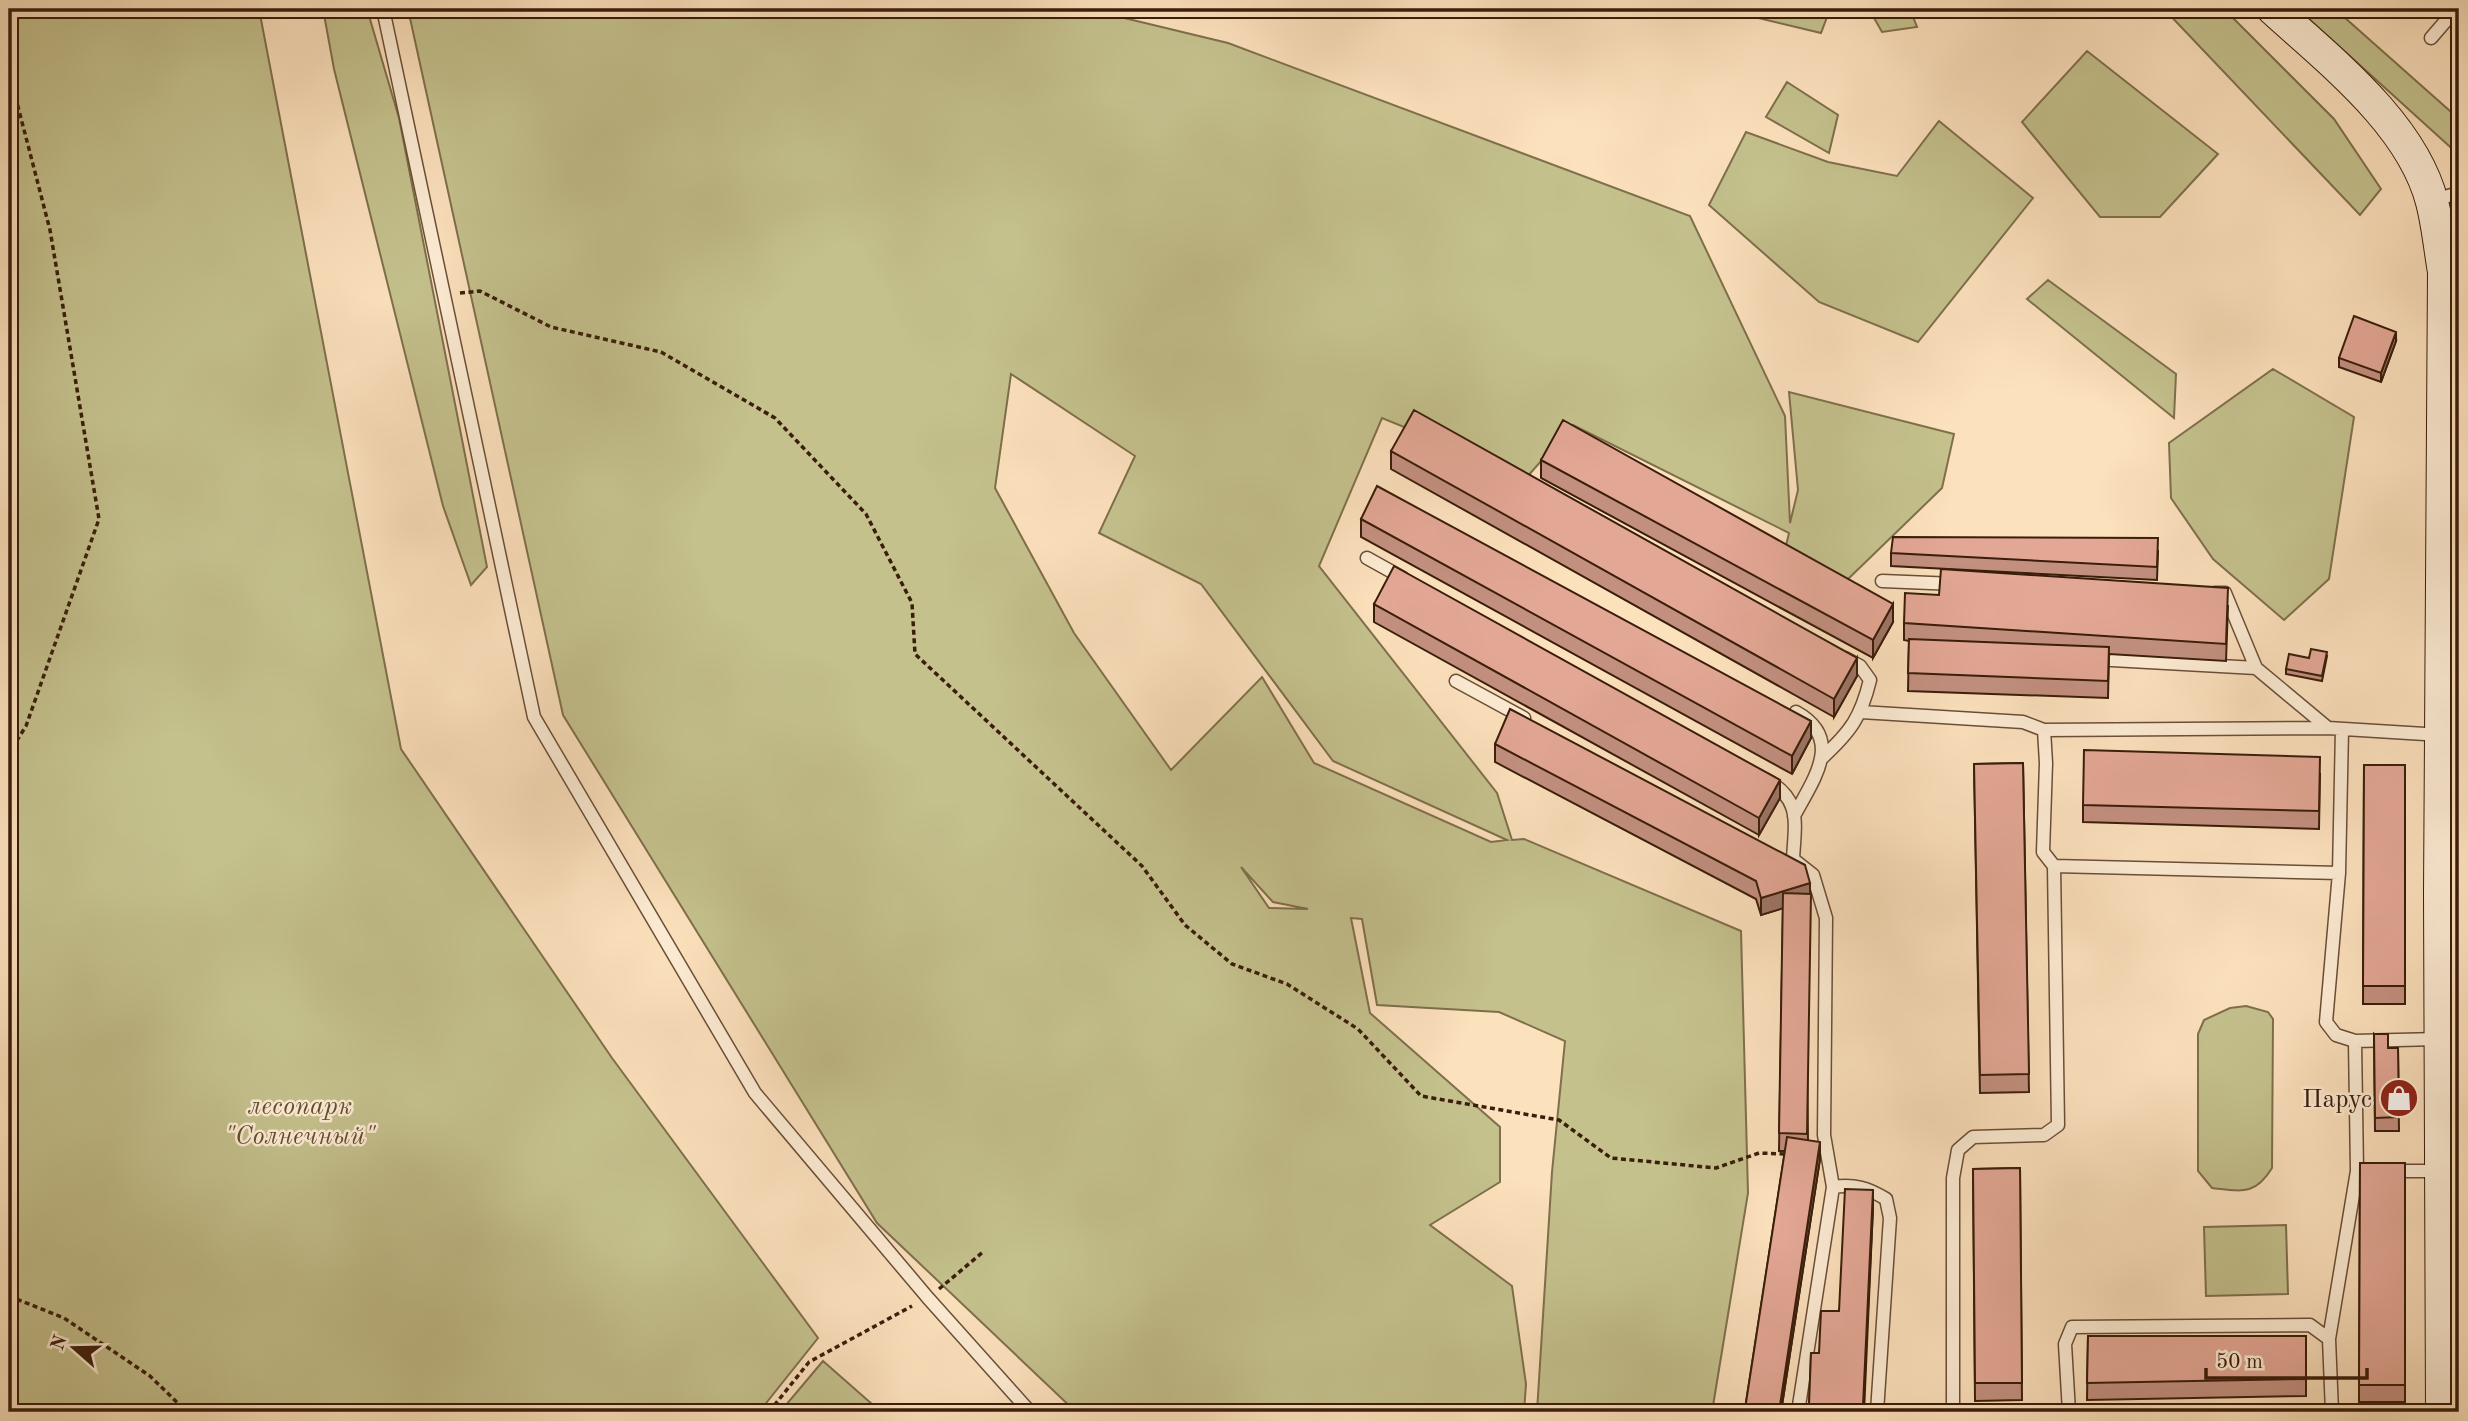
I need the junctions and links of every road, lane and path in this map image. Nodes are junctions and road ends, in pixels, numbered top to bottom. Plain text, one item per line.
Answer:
1 (383, 9) edge
2 (2273, 9) edge
3 (2456, 9) edge
4 (2431, 38) dead end
5 (9, 72) edge
6 (2446, 197) edge
7 (444, 295) junction
8 (1367, 558) dead end
9 (1882, 581) dead end
10 (1415, 584) edge
11 (1965, 584) edge
12 (2198, 592) edge
13 (1836, 653) edge
14 (2083, 658) edge
15 (2256, 668) junction
16 (1456, 681) dead end
17 (1789, 709) edge
18 (1861, 712) junction
19 (1539, 726) edge
20 (2335, 729) junction
21 (2043, 730) junction
22 (2441, 735) junction
23 (9, 753) edge
24 (1823, 757) junction
25 (1748, 769) edge
26 (1794, 816) junction
27 (2054, 866) junction
28 (2339, 873) junction
29 (2440, 1039) junction
30 (2355, 1041) junction
31 (1798, 1154) edge
32 (2369, 1171) junction
33 (2442, 1171) junction
34 (1833, 1187) junction
35 (983, 1252) dead end
36 (9, 1296) edge
37 (928, 1298) junction
38 (2329, 1339) junction
39 (187, 1412) edge
40 (769, 1412) edge
41 (1030, 1412) edge
42 (1798, 1412) edge
43 (1877, 1412) edge
44 (1953, 1412) edge
45 (2069, 1412) edge
46 (2332, 1412) edge
47 (2442, 1412) edge

1 - 7 lane
2 - 6 main road
3 - 4 lane
5 - 23 path
6 - 22 main road
7 - 31 path
7 - 37 lane
8 - 10 lane
9 - 11 lane
12 - 15 lane
13 - 18 lane
14 - 15 lane
15 - 20 lane
16 - 19 lane
17 - 24 lane
18 - 21 lane
18 - 24 lane
20 - 21 lane
20 - 22 lane
20 - 28 lane
21 - 27 lane
22 - 29 main road
24 - 26 lane
25 - 26 lane
26 - 34 lane
27 - 28 lane
27 - 44 lane
28 - 30 lane
29 - 30 lane
29 - 33 main road
30 - 32 lane
32 - 33 lane
32 - 38 lane
33 - 47 main road
34 - 42 lane
34 - 43 lane
35 - 37 path
36 - 39 path
37 - 40 path
37 - 41 lane
38 - 45 lane
38 - 46 lane

